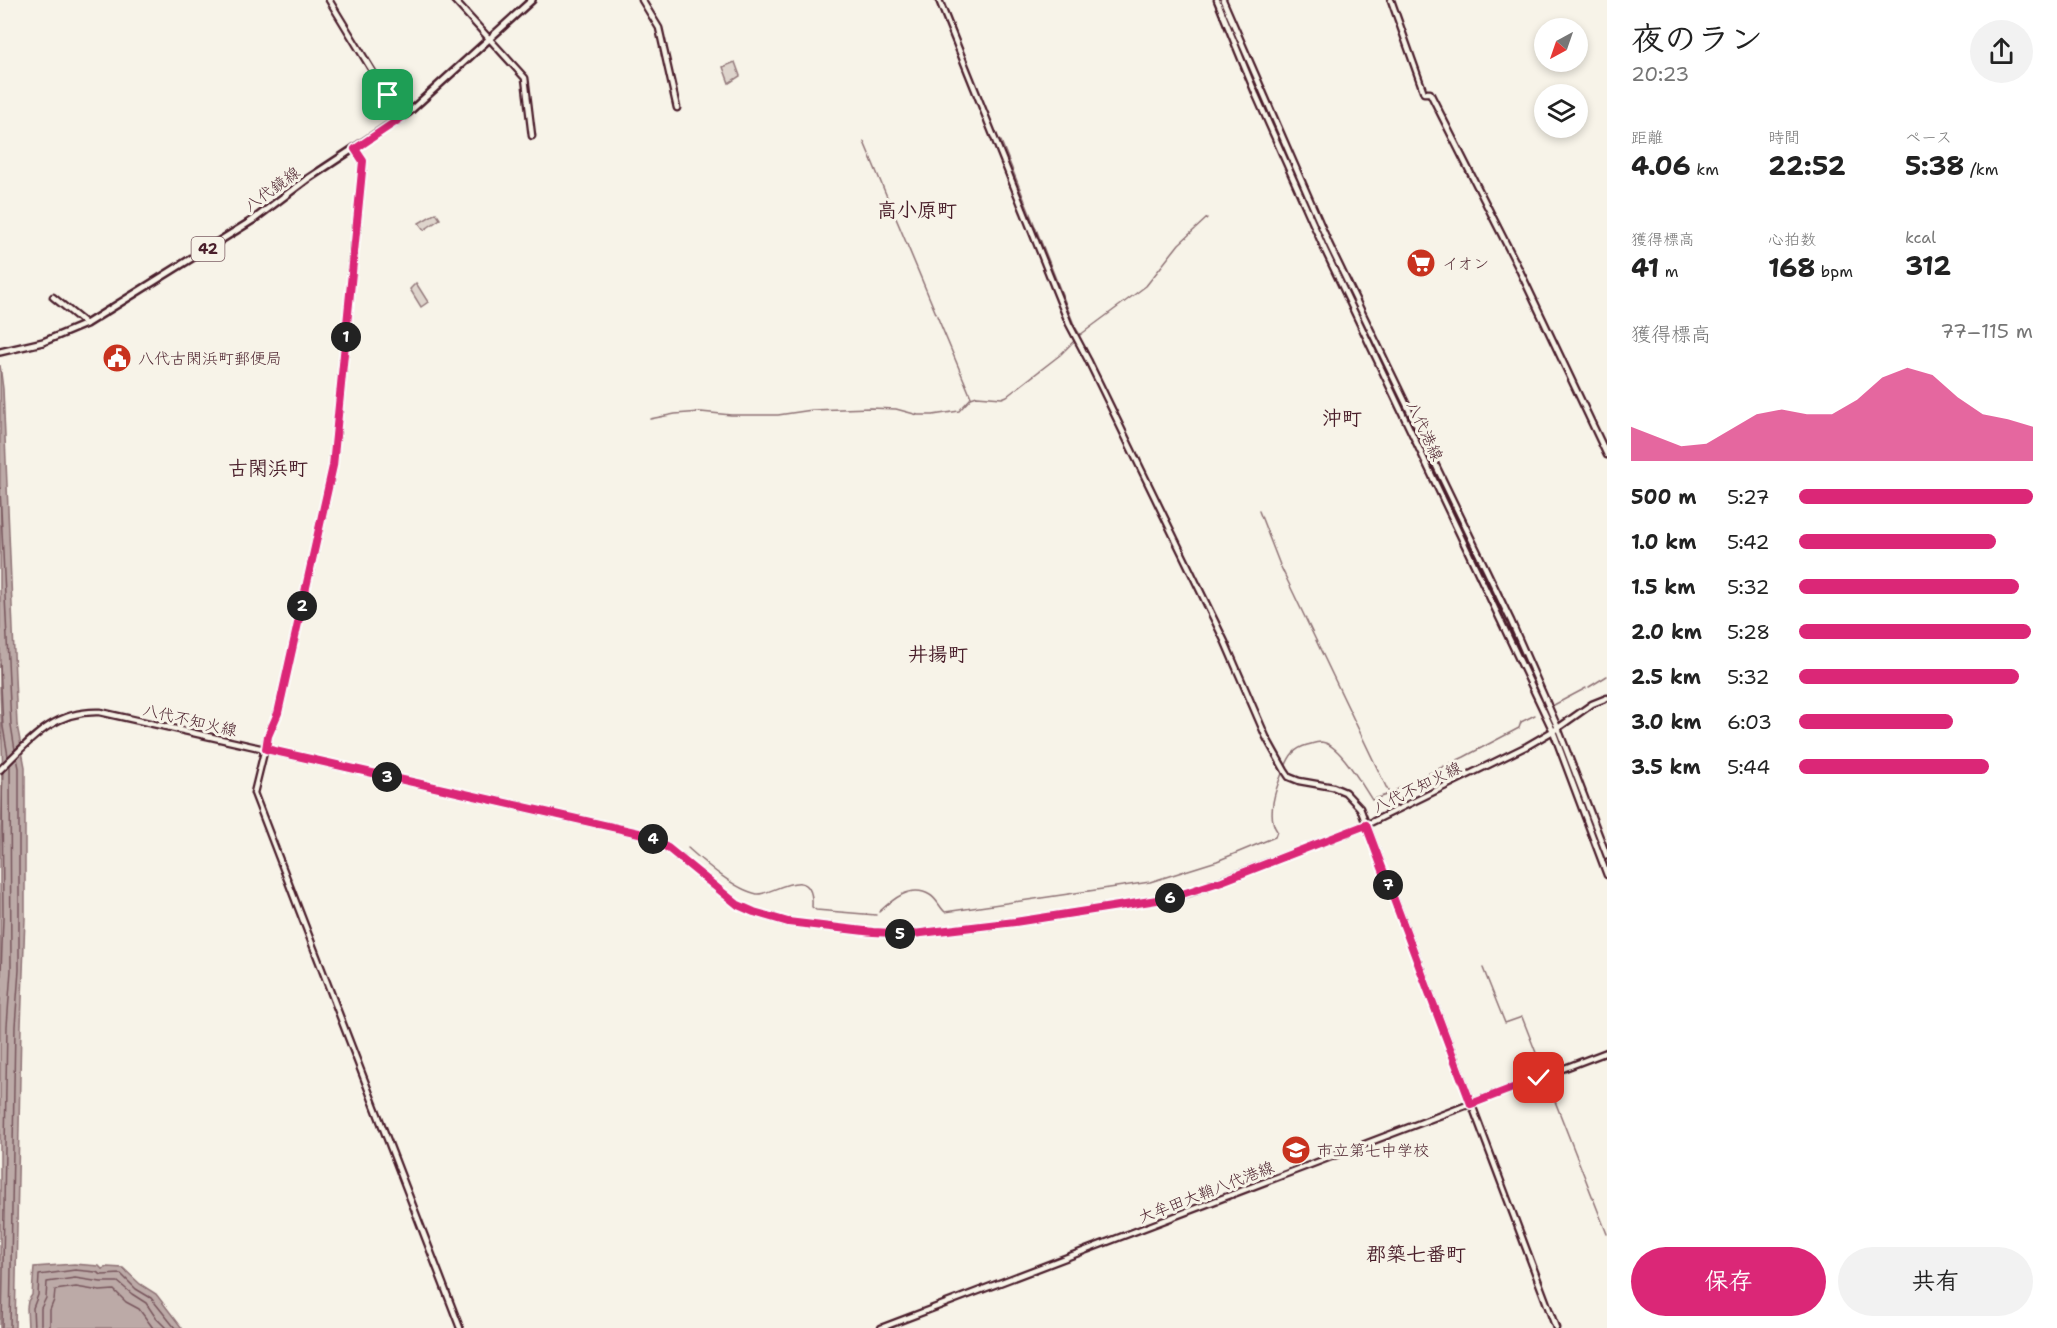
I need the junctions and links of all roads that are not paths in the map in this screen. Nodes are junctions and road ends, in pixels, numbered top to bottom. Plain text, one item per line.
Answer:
1 (329, 0) edge
2 (454, 0) edge
3 (532, 0) edge
4 (643, 0) edge
5 (939, 0) edge
6 (1217, 0) edge
7 (1223, 0) edge
8 (1391, 0) edge
9 (489, 39) junction
10 (677, 108) dead end
11 (401, 118) junction
12 (532, 136) dead end
13 (355, 149) junction
14 (52, 297) dead end
15 (86, 324) junction
16 (1, 352) edge
17 (1607, 455) edge
18 (1607, 698) edge
19 (1556, 730) junction
20 (266, 749) junction
21 (0, 770) edge
22 (1366, 825) junction
23 (1607, 856) edge
24 (1607, 875) edge
25 (1607, 1052) edge
26 (1471, 1104) junction
27 (460, 1328) edge
28 (881, 1328) edge
29 (1556, 1328) edge

1 - 11 main road
2 - 9 main road
3 - 9 main road, 八代鏡線 / 42
4 - 10 main road
5 - 22 main road
6 - 19 main road, 八代港線
7 - 19 main road, 八代港線
8 - 17 main road
9 - 11 main road, 八代鏡線 / 42
9 - 12 main road
11 - 13 main road, 八代鏡線 / 42
13 - 15 main road, 八代鏡線 / 42
13 - 20 main road
14 - 15 main road
15 - 16 main road, 八代鏡線 / 42
18 - 19 main road, 八代不知火線
19 - 22 main road, 八代不知火線
19 - 23 main road, 八代港線
19 - 24 main road, 八代港線
20 - 21 main road, 八代不知火線
20 - 22 main road, 八代不知火線
20 - 27 main road
22 - 26 main road
25 - 26 main road, 大牟田大鞘八代港線
26 - 28 main road, 大牟田大鞘八代港線
26 - 29 main road

